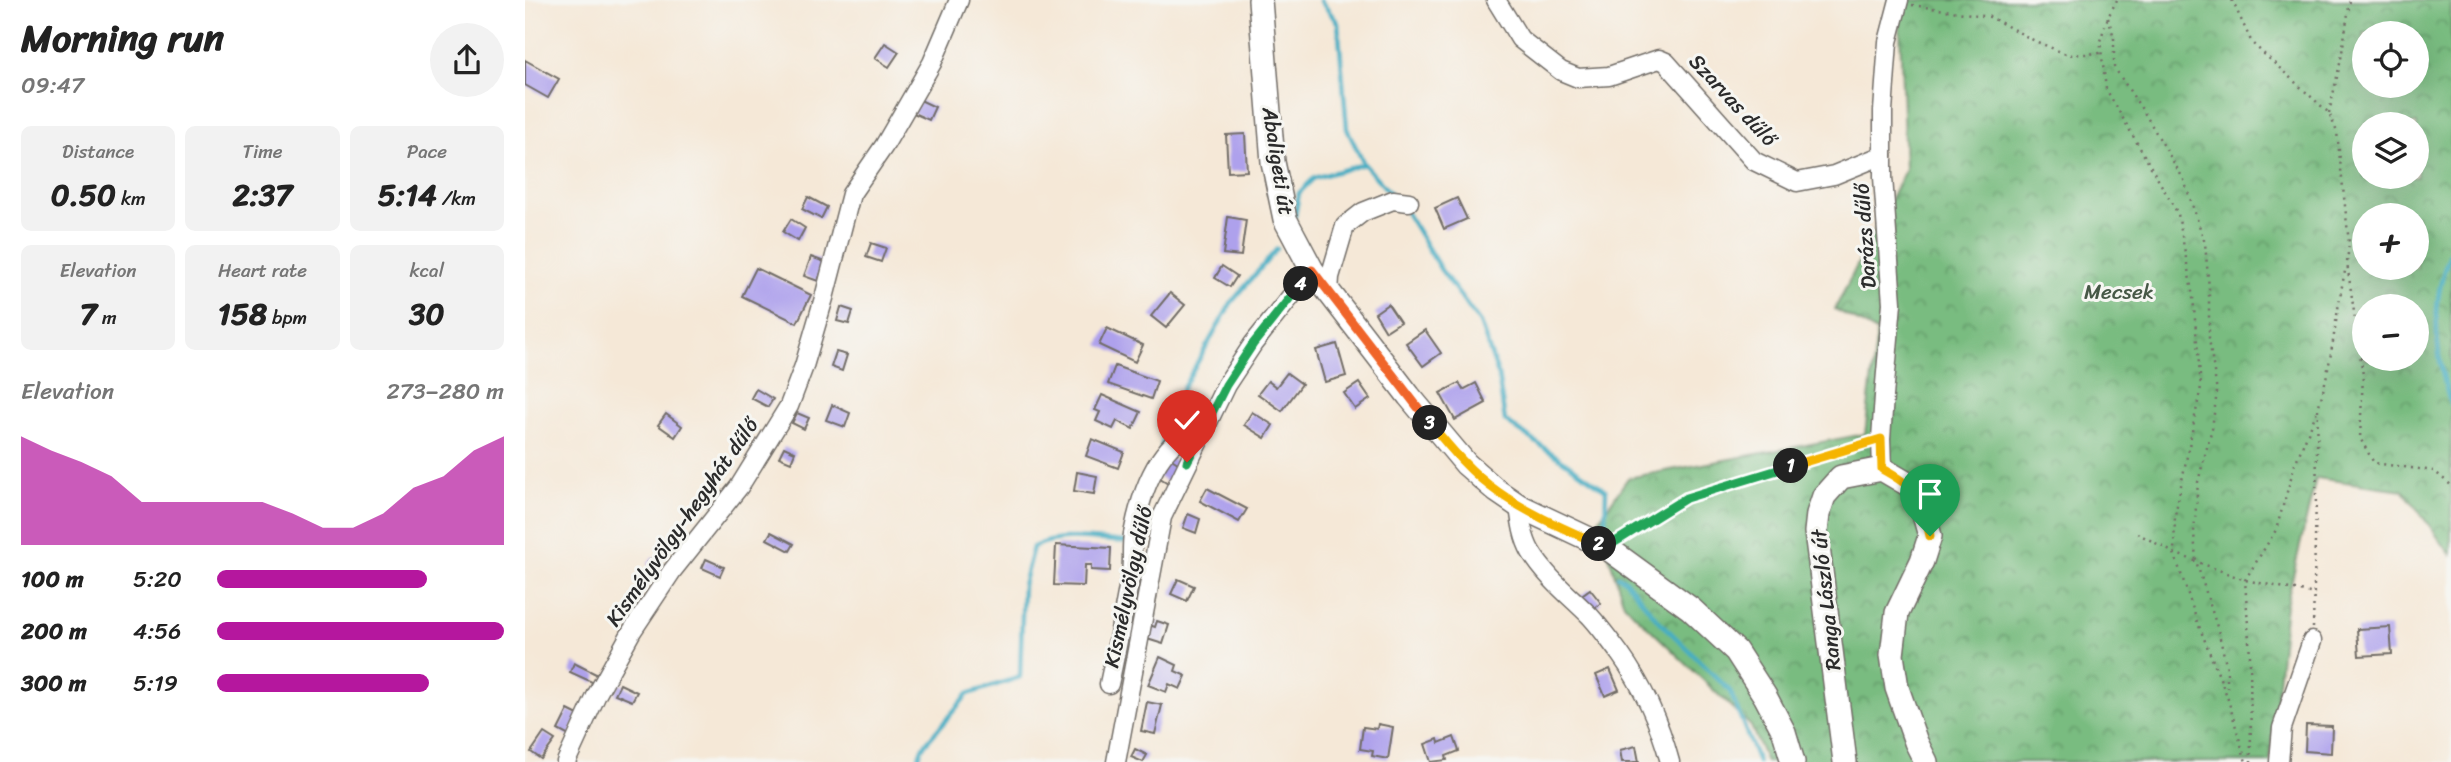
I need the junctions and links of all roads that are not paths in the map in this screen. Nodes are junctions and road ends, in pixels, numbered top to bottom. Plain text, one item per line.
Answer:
1 (959, 0) edge
2 (1260, 0) edge
3 (1496, 0) edge
4 (1898, 2) edge
5 (1883, 155) junction
6 (1409, 202) dead end
7 (1312, 270) junction
8 (1329, 293) junction
9 (1204, 428) junction
10 (1882, 469) junction
11 (1519, 506) junction
12 (2312, 641) road end
13 (1109, 684) dead end
14 (566, 762) edge
15 (1116, 762) edge
16 (1670, 762) edge
17 (1793, 762) edge
18 (1845, 762) edge
19 (1926, 762) edge
20 (2279, 762) edge

1 - 14 street, Kismélyvölgy-hegyhát dűlő
2 - 7 main road, Abaligeti út
3 - 5 street, Szarvas dűlő
4 - 5 street, Darázs dűlő
5 - 10 street, Darázs dűlő
6 - 8 street
7 - 8 main road, Abaligeti út
7 - 9 street, Kismélyvölgy dűlő
8 - 11 main road, Abaligeti út
9 - 13 street, Kismélyvölgy dűlő
9 - 15 street, Kismélyvölgy dűlő
10 - 18 main road, Ranga László út
10 - 19 main road
11 - 16 street
11 - 17 main road, Abaligeti út
12 - 20 street

